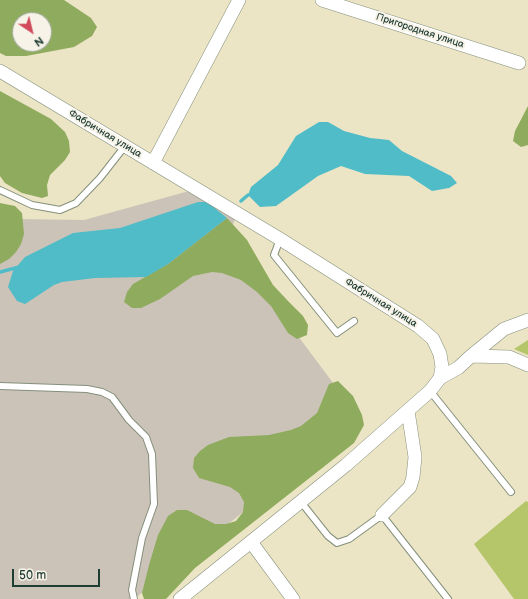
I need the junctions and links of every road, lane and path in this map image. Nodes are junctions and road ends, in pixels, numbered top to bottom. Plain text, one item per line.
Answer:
1 (239, 0) edge
2 (322, 0) edge
3 (519, 63) dead end
4 (0, 71) edge
5 (125, 146) junction
6 (153, 163) junction
7 (0, 190) edge
8 (280, 239) junction
9 (354, 320) dead end
10 (528, 320) edge
11 (471, 356) junction
12 (528, 365) edge
13 (440, 378) junction
14 (0, 386) edge
15 (430, 391) junction
16 (408, 411) junction
17 (511, 492) dead end
18 (301, 502) junction
19 (382, 515) junction
20 (251, 542) junction
21 (134, 599) edge
22 (180, 599) edge
23 (293, 599) edge
24 (448, 599) edge

1 - 6 street
2 - 3 street, Пригородная улица
4 - 5 street, Фабричная улица
5 - 6 street, Фабричная улица
5 - 7 lane
6 - 8 street, Фабричная улица
8 - 9 lane
8 - 13 street, Фабричная улица
10 - 11 street
11 - 12 street
11 - 13 street
13 - 15 street
14 - 21 lane
15 - 16 street
15 - 17 lane
16 - 18 street
16 - 19 street
18 - 19 lane
18 - 20 street
19 - 24 lane
20 - 22 street
20 - 23 street

